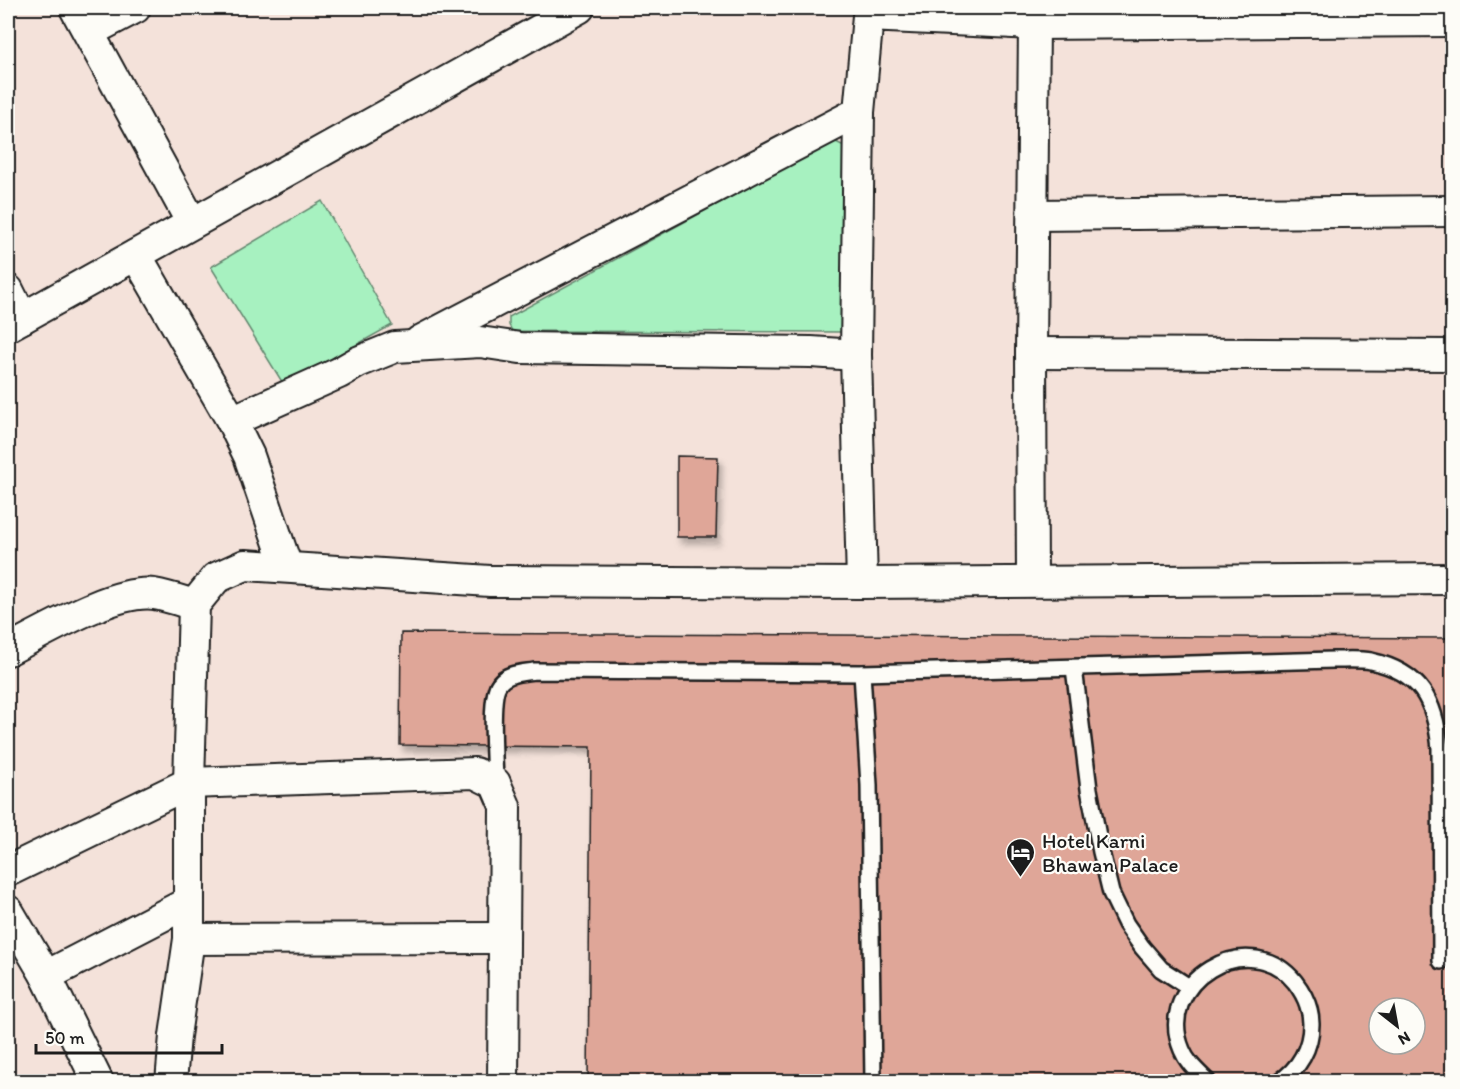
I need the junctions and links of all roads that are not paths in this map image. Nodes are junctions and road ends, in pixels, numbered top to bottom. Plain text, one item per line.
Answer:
1 (135, 8) edge
2 (579, 8) edge
3 (866, 12) edge
4 (1443, 17) edge
5 (82, 20) edge
6 (1034, 24) junction
7 (859, 112) junction
8 (1452, 211) edge
9 (1034, 215) junction
10 (192, 223) junction
11 (136, 255) junction
12 (8, 290) edge
13 (15, 322) edge
14 (411, 346) junction
15 (1031, 353) junction
16 (856, 355) junction
17 (1452, 356) edge
18 (232, 421) junction
19 (287, 567) junction
20 (1452, 579) edge
21 (1032, 581) junction
22 (862, 583) junction
23 (194, 605) junction
24 (8, 650) edge
25 (1074, 668) junction
26 (862, 673) junction
27 (189, 783) junction
28 (495, 783) junction
29 (8, 871) edge
30 (189, 902) junction
31 (8, 911) edge
32 (504, 938) junction
33 (189, 939) junction
34 (1441, 961) dead end
35 (46, 976) junction
36 (1189, 987) junction
37 (98, 1082) edge
38 (171, 1082) edge
39 (503, 1082) edge
40 (873, 1082) edge
41 (1208, 1082) edge
42 (1279, 1082) edge

1 - 5 street
2 - 10 street
3 - 6 street
3 - 7 street
4 - 6 street
5 - 10 street
6 - 9 street
7 - 14 street
7 - 16 street
8 - 9 street
9 - 15 street
10 - 11 street
11 - 13 street
11 - 18 street
12 - 13 street
14 - 16 street
14 - 18 street
15 - 17 street
15 - 21 street
16 - 22 street
18 - 19 street
19 - 22 street
19 - 23 street
20 - 21 street
21 - 22 street
23 - 24 street
23 - 27 street
25 - 26 lane
25 - 34 lane
25 - 36 lane
26 - 28 lane
26 - 40 lane
27 - 28 street
27 - 29 street
27 - 30 street
28 - 32 street
30 - 33 street
30 - 35 street
31 - 35 street
32 - 33 street
32 - 39 street
33 - 38 street
35 - 37 street
36 - 41 lane
36 - 42 lane

